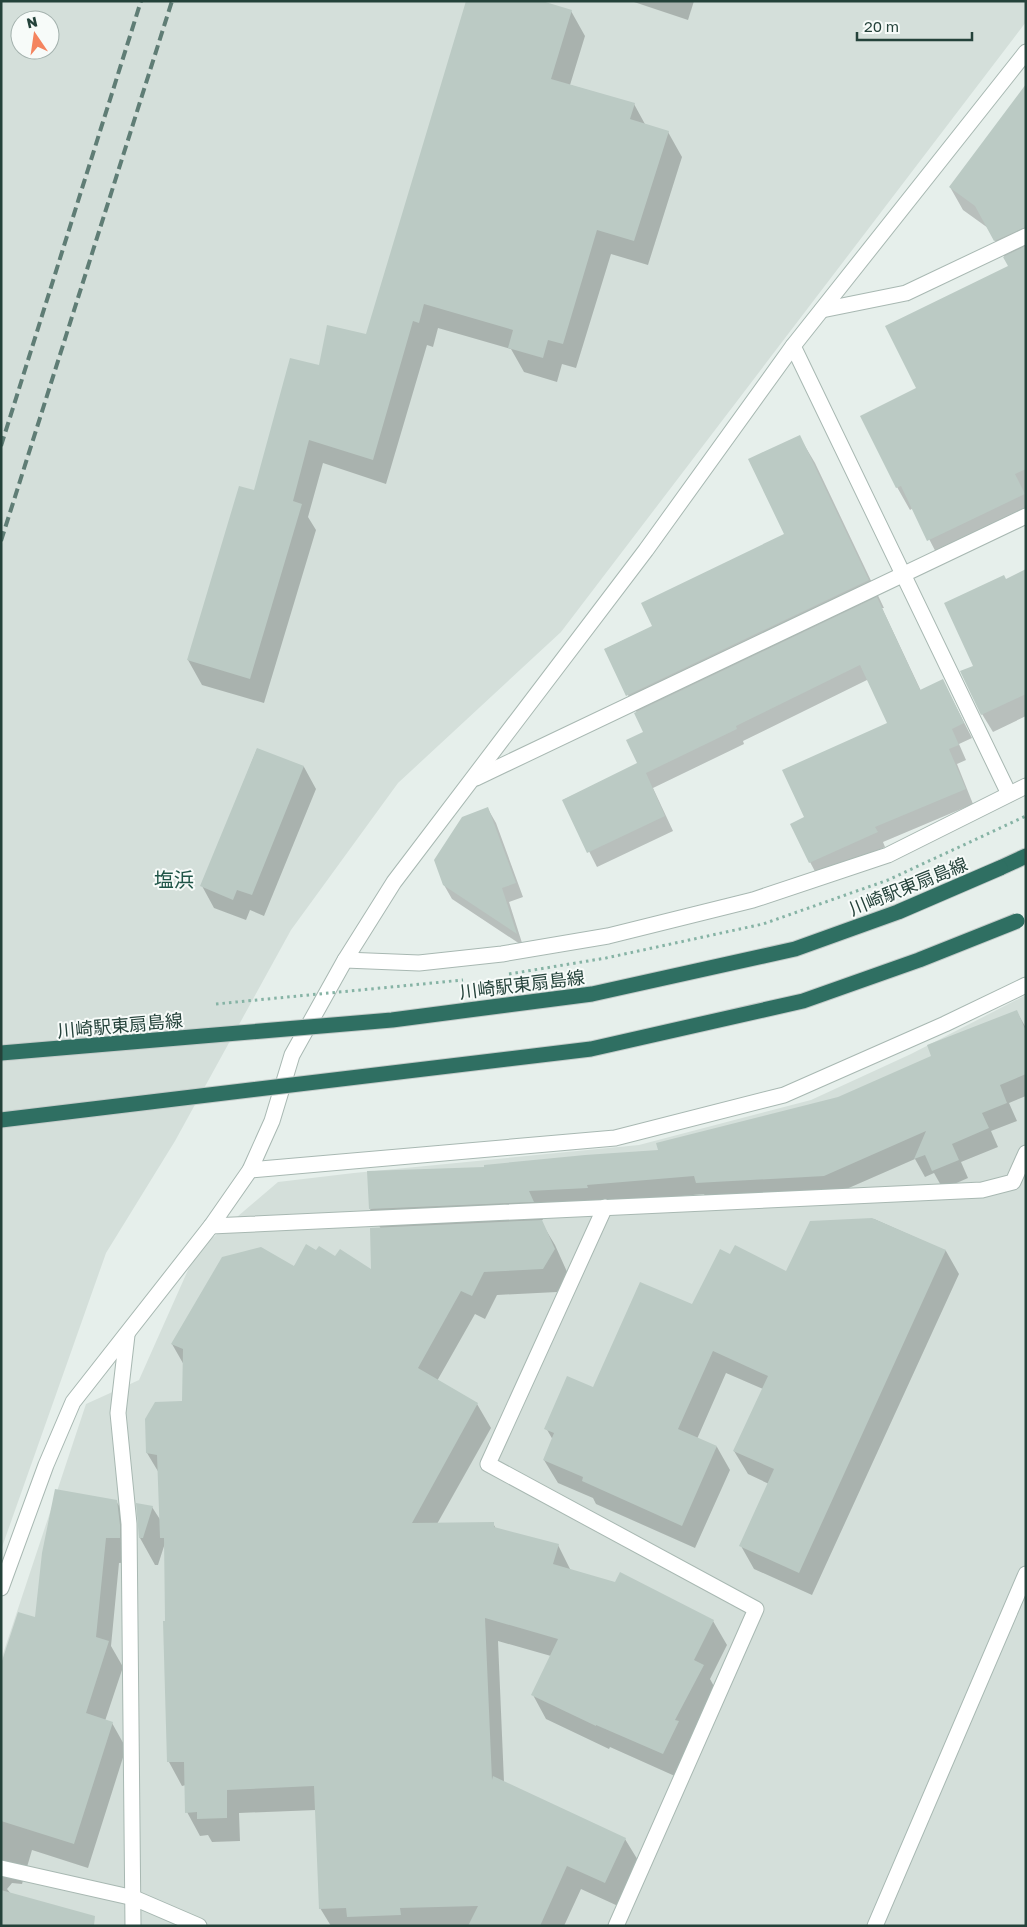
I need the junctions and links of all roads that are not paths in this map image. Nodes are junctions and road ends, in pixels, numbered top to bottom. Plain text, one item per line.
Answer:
1 (1026, 52) edge
2 (1026, 236) edge
3 (822, 310) junction
4 (793, 346) junction
5 (1026, 516) edge
6 (903, 576) junction
7 (472, 780) junction
8 (1026, 786) edge
9 (1009, 794) junction
10 (1026, 856) edge
11 (1021, 919) edge
12 (345, 960) junction
13 (1026, 985) edge
14 (1, 1054) edge
15 (1, 1120) edge
16 (1026, 1153) edge
17 (250, 1170) junction
18 (605, 1207) junction
19 (211, 1226) junction
20 (127, 1333) junction
21 (1026, 1574) edge
22 (1, 1588) edge
23 (1, 1868) edge
24 (134, 1898) junction
25 (133, 1926) edge
26 (199, 1926) edge
27 (616, 1926) edge
28 (876, 1926) edge

1 - 3 street
2 - 3 street
3 - 4 street
4 - 6 street
4 - 7 street
5 - 6 street
6 - 7 street
6 - 9 street
7 - 12 street
8 - 9 street
9 - 12 street
10 - 14 highway, 川崎駅東扇島線, bridge
11 - 15 highway, bridge
12 - 17 street
13 - 17 street
16 - 18 street
17 - 19 street
18 - 19 street
18 - 27 street
19 - 20 street
20 - 22 street
20 - 24 street
21 - 28 street
23 - 24 street
24 - 25 street
24 - 26 street

